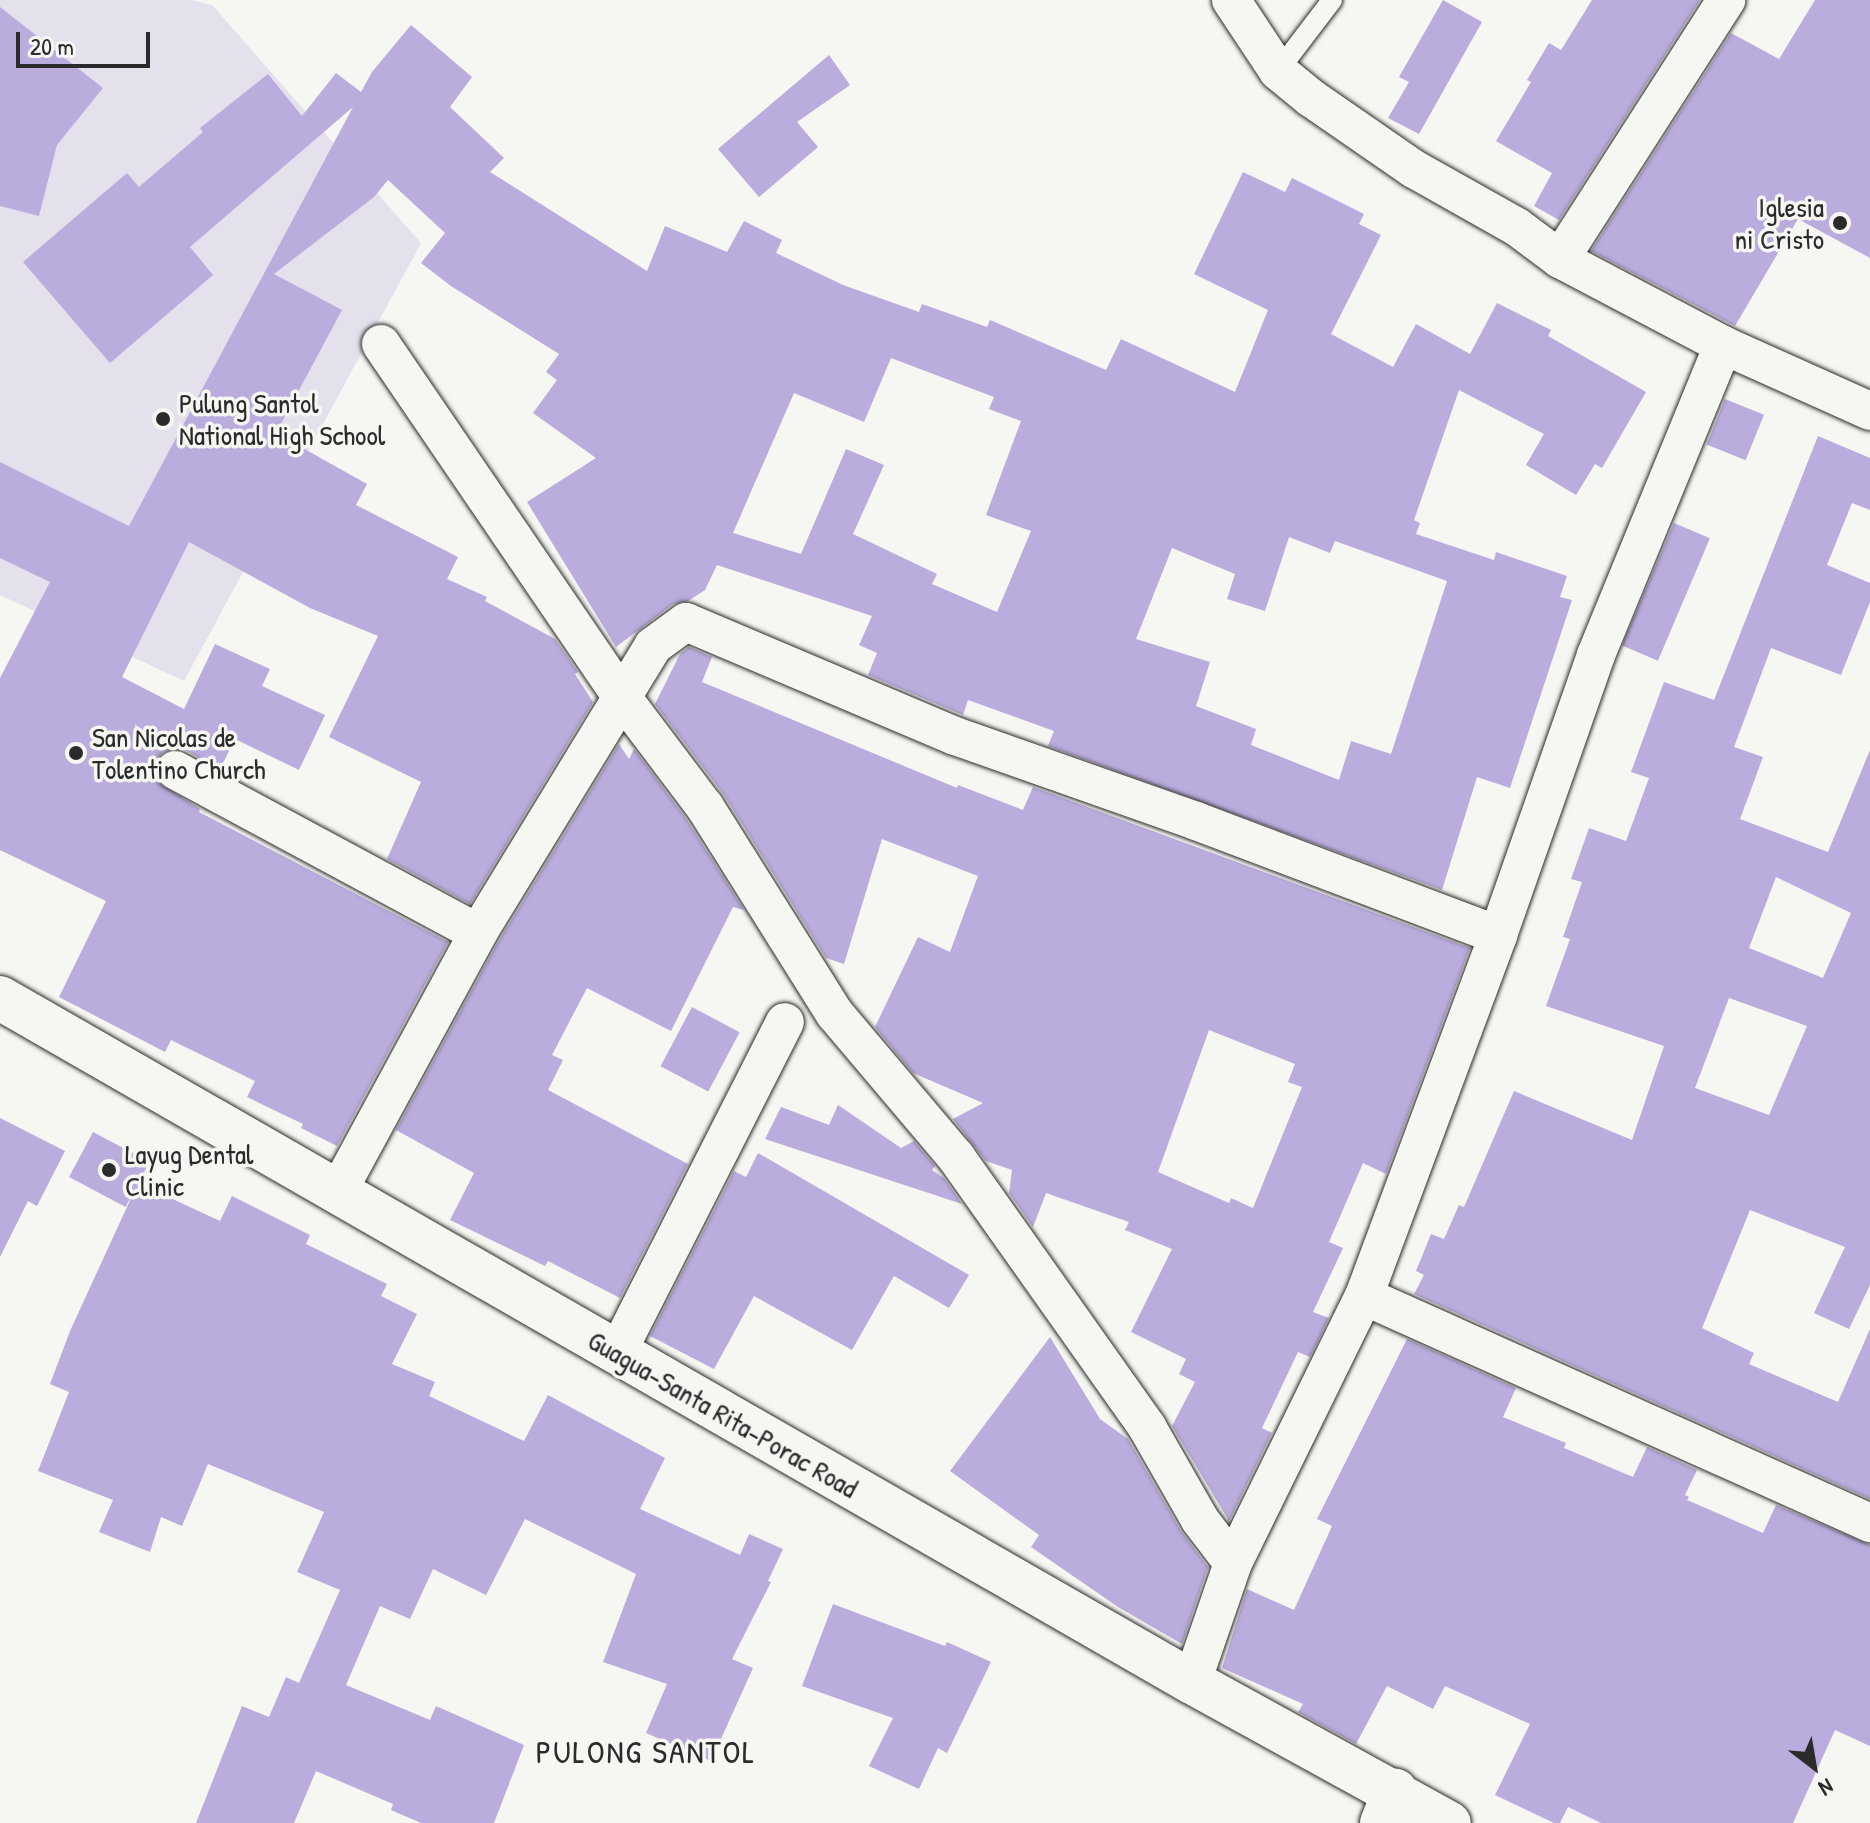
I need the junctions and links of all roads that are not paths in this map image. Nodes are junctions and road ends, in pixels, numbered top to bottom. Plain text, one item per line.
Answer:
1 (1231, 0) edge
2 (1332, 0) edge
3 (1726, 0) edge
4 (1278, 71) junction
5 (1560, 259) junction
6 (381, 344) dead end
7 (1723, 345) junction
8 (1870, 411) edge
9 (622, 697) junction
10 (175, 770) dead end
11 (478, 933) junction
12 (1498, 935) junction
13 (0, 998) edge
14 (785, 1022) dead end
15 (337, 1193) junction
16 (1364, 1296) junction
17 (617, 1353) junction
18 (1870, 1523) edge
19 (1233, 1563) junction
20 (1192, 1682) junction
21 (1395, 1810) edge
22 (1449, 1823) edge

1 - 4 street
2 - 4 lane
3 - 5 street
4 - 5 street
5 - 7 street
6 - 9 street
7 - 8 street
7 - 12 street
9 - 11 street
9 - 12 street
9 - 19 street
10 - 11 street
11 - 15 street
12 - 16 street
13 - 15 main road, Guagua-Santa Rita-Porac Road
14 - 17 street
15 - 17 main road, Guagua-Santa Rita-Porac Road
16 - 18 street
16 - 19 street
17 - 20 main road, Guagua-Santa Rita-Porac Road
19 - 20 street
20 - 21 main road, Guagua-Santa Rita-Porac Road
21 - 22 main road, Guagua-Santa Rita-Porac Road

